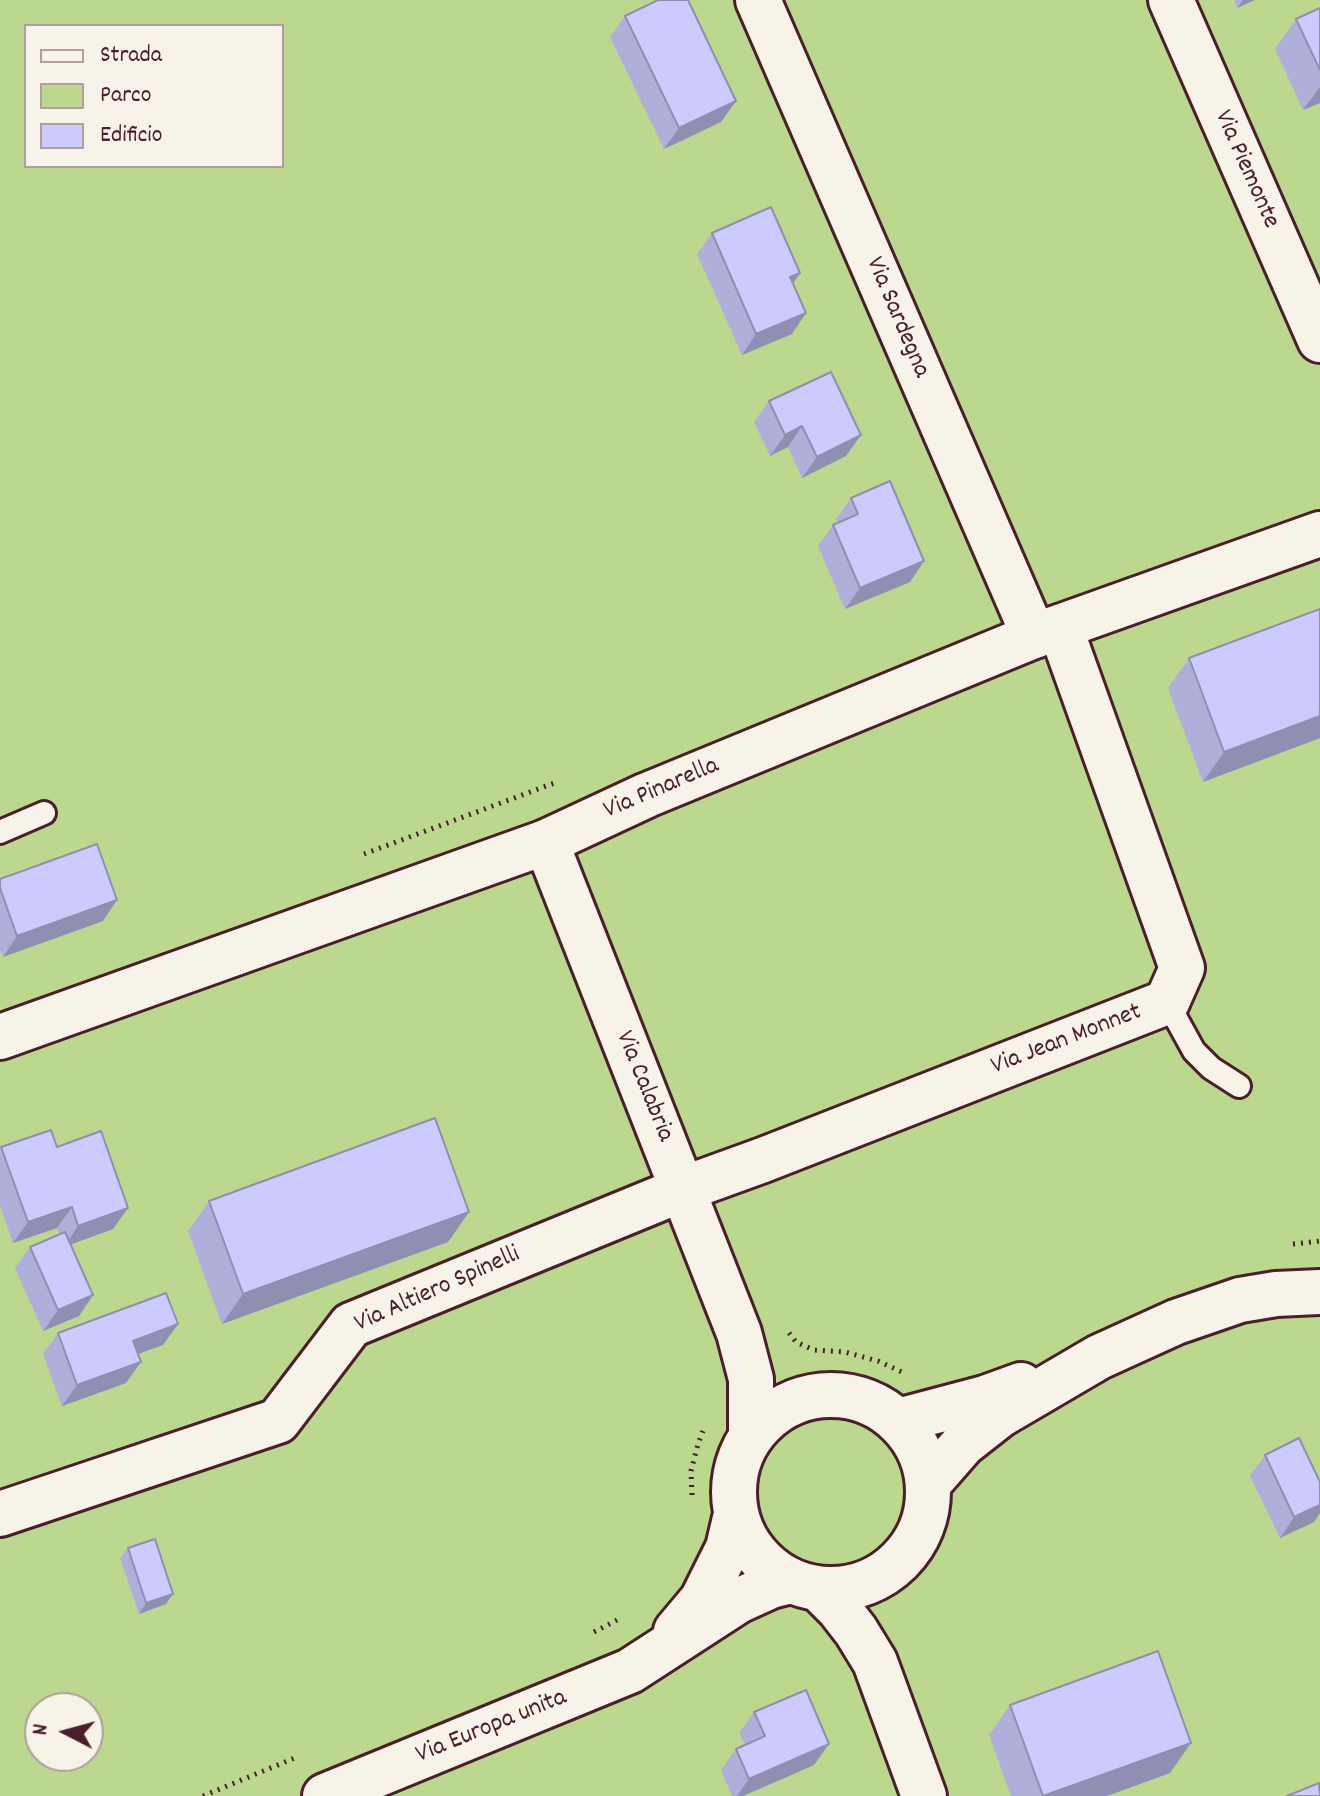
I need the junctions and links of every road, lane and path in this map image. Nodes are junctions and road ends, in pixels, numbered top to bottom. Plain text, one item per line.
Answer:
1 (758, 0) edge
2 (1171, 0) edge
3 (1320, 340) edge
4 (1320, 534) edge
5 (1047, 632) junction
6 (44, 813) dead end
7 (0, 832) edge
8 (546, 842) junction
9 (1167, 1002) junction
10 (0, 1037) edge
11 (1239, 1086) dead end
12 (683, 1189) junction
13 (1320, 1292) edge
14 (739, 1333) junction
15 (1099, 1357) junction
16 (818, 1395) junction
17 (898, 1421) junction
18 (703, 1430) dead end
19 (751, 1435) junction
20 (928, 1484) junction
21 (693, 1505) dead end
22 (0, 1514) edge
23 (736, 1514) junction
24 (886, 1572) junction
25 (805, 1585) junction
26 (628, 1614) dead end
27 (586, 1637) dead end
28 (657, 1654) junction
29 (875, 1662) junction
30 (306, 1753) dead end
31 (203, 1796) edge
32 (325, 1796) edge
33 (924, 1796) edge

1 - 5 street, Via Sardegna
2 - 3 street, Via Piemonte
4 - 5 street, Via Pinarella
5 - 8 street, Via Pinarella
5 - 9 street, Via Jean Monnet
6 - 7 lane
8 - 10 street, Via Pinarella
8 - 12 street, Via Calabria
9 - 11 lane
9 - 12 street, Via Jean Monnet
12 - 14 street, Via Calabria
12 - 22 street, Via Altiero Spinelli
13 - 15 street
14 - 16 street, Via Calabria
14 - 19 street, Via Calabria
15 - 17 street
15 - 20 street
16 - 17 street
16 - 19 street
17 - 20 street
18 - 21 path
19 - 23 street
20 - 24 street
23 - 25 street
23 - 28 street, Via Europa unita
24 - 25 street
24 - 29 street
25 - 28 street, Via Europa unita
25 - 29 street
26 - 27 path
28 - 32 street, Via Europa unita
29 - 33 street
30 - 31 path

